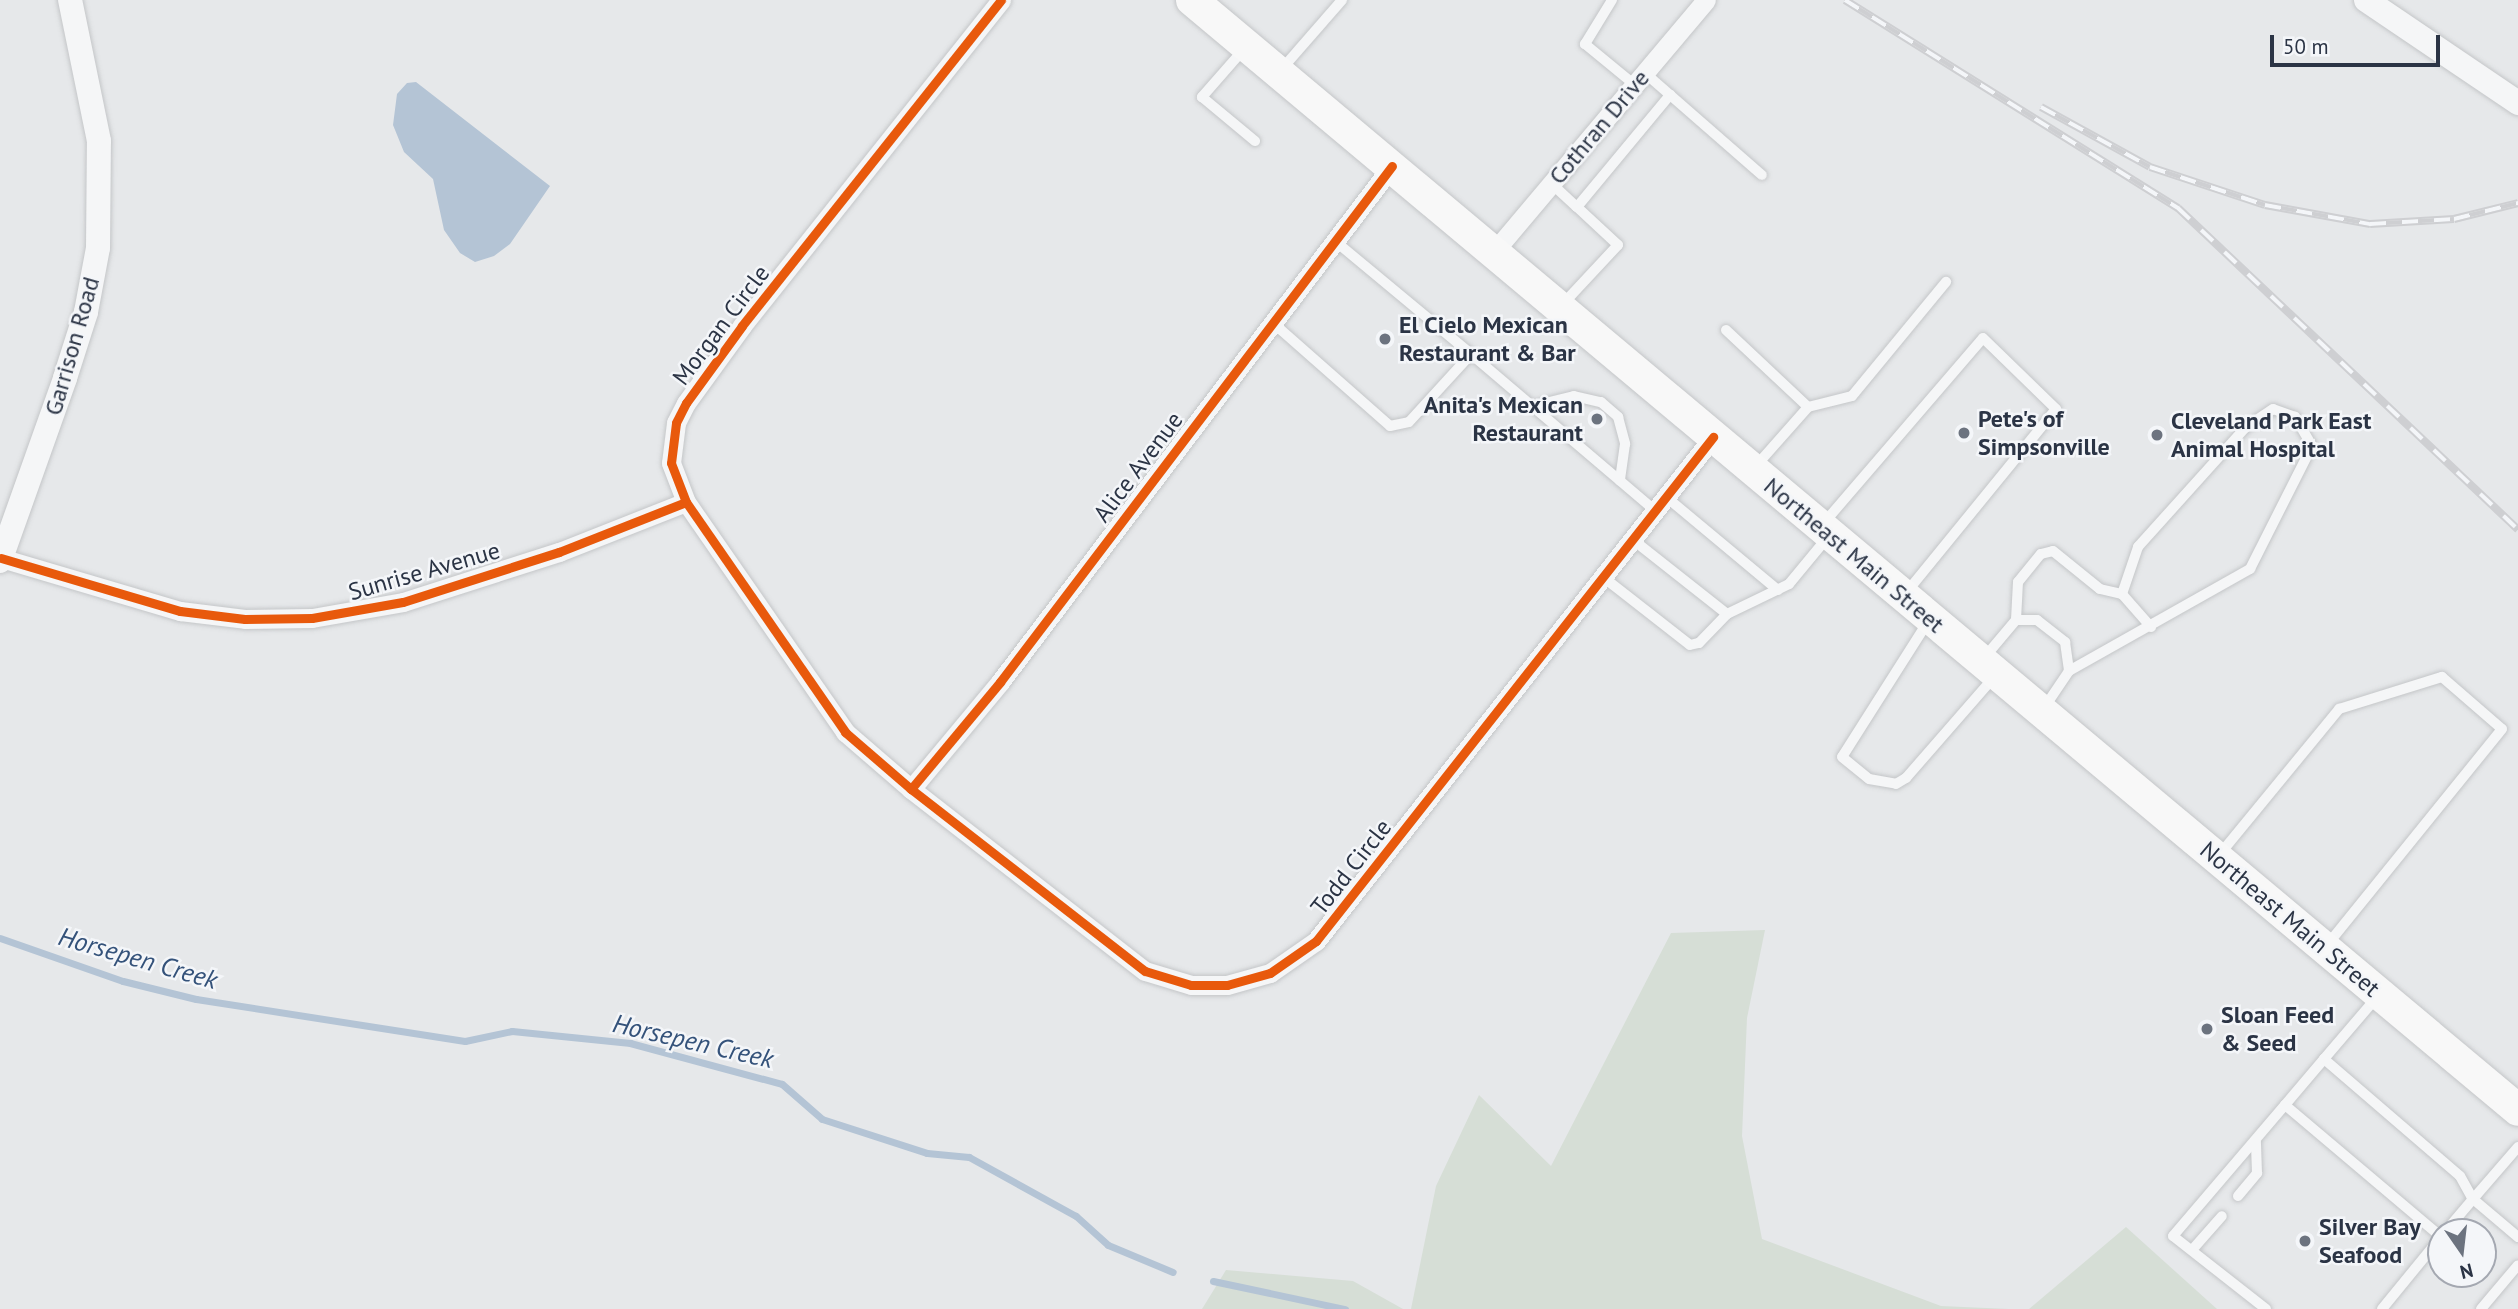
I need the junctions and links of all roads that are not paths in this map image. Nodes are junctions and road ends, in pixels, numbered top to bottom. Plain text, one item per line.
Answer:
1 (70, 0) edge
2 (1001, 0) edge
3 (1192, 0) edge
4 (1342, 0) edge
5 (1612, 0) edge
6 (1706, 0) edge
7 (2366, 0) edge
8 (1246, 46) junction
9 (1279, 73) junction
10 (1640, 79) junction
11 (1670, 95) junction
12 (2518, 103) edge
13 (1255, 141) dead end
14 (1392, 166) junction
15 (1762, 175) dead end
16 (1552, 184) junction
17 (1577, 207) junction
18 (1335, 241) junction
19 (1492, 254) junction
20 (1946, 282) dead end
21 (1559, 308) junction
22 (1272, 322) junction
23 (1726, 330) dead end
24 (1471, 354) junction
25 (1533, 407) junction
26 (1808, 407) junction
27 (1713, 437) junction
28 (1753, 470) junction
29 (1620, 481) junction
30 (686, 502) junction
31 (1660, 503) junction
32 (1825, 531) junction
33 (1632, 538) junction
34 (0, 559) edge
35 (1603, 577) junction
36 (1778, 590) junction
37 (2122, 594) junction
38 (1904, 596) junction
39 (1727, 614) junction
40 (1930, 618) junction
41 (2016, 620) junction
42 (2151, 627) junction
43 (1989, 668) junction
44 (2069, 671) junction
45 (2042, 712) junction
46 (911, 789) junction
47 (2217, 858) junction
48 (2325, 948) junction
49 (2379, 994) junction
50 (2324, 1059) junction
51 (2285, 1105) junction
52 (2518, 1110) edge
53 (2256, 1140) junction
54 (2518, 1147) edge
55 (2238, 1196) dead end
56 (2473, 1199) junction
57 (2222, 1216) dead end
58 (2457, 1218) edge
59 (2427, 1225) edge
60 (2518, 1237) edge
61 (2192, 1250) junction
62 (2427, 1254) edge
63 (2518, 1265) edge
64 (2266, 1309) edge
65 (2382, 1309) edge
66 (2481, 1309) edge

1 - 34 street, Garrison Road
2 - 30 street, Morgan Circle
3 - 8 main road, Northeast Main Street
4 - 9 lane
5 - 10 lane
6 - 10 street, Cothran Drive
7 - 12 street
8 - 9 main road, Northeast Main Street
8 - 13 lane
9 - 14 main road, Northeast Main Street
10 - 11 lane
10 - 16 street, Cothran Drive
11 - 15 lane
11 - 17 lane
14 - 18 street, Alice Avenue
14 - 19 main road, Northeast Main Street
16 - 17 lane
16 - 19 street, Cothran Drive
17 - 21 lane
18 - 22 street, Alice Avenue
18 - 24 lane
19 - 21 main road, Northeast Main Street
20 - 26 lane
21 - 27 main road, Northeast Main Street
22 - 24 lane
22 - 46 street, Alice Avenue
23 - 26 lane
24 - 25 lane
25 - 29 lane
25 - 29 lane
26 - 28 lane
27 - 28 main road, Northeast Main Street
27 - 31 street, Todd Circle
28 - 32 main road, Northeast Main Street
29 - 31 lane
30 - 34 street, Sunrise Avenue
30 - 46 street, Morgan Circle
31 - 33 street, Todd Circle
31 - 36 lane
32 - 36 lane
32 - 38 main road, Northeast Main Street
32 - 38 lane
33 - 35 street, Todd Circle
33 - 39 lane
35 - 39 lane
35 - 46 street, Todd Circle
36 - 39 lane
37 - 41 lane
37 - 42 lane
37 - 42 lane
38 - 40 main road, Northeast Main Street
40 - 43 main road, Northeast Main Street
40 - 43 lane
41 - 43 lane
41 - 44 lane
42 - 44 lane
43 - 45 main road, Northeast Main Street
44 - 45 lane
45 - 47 main road, Northeast Main Street
47 - 48 main road, Northeast Main Street
47 - 48 lane
48 - 49 main road, Northeast Main Street
49 - 50 lane
49 - 52 main road, Northeast Main Street
50 - 51 lane
50 - 56 lane
51 - 53 lane
51 - 59 lane
53 - 55 lane
53 - 61 lane
54 - 56 lane
56 - 58 lane
56 - 60 lane
57 - 61 lane
61 - 64 lane
62 - 65 lane
63 - 66 lane

